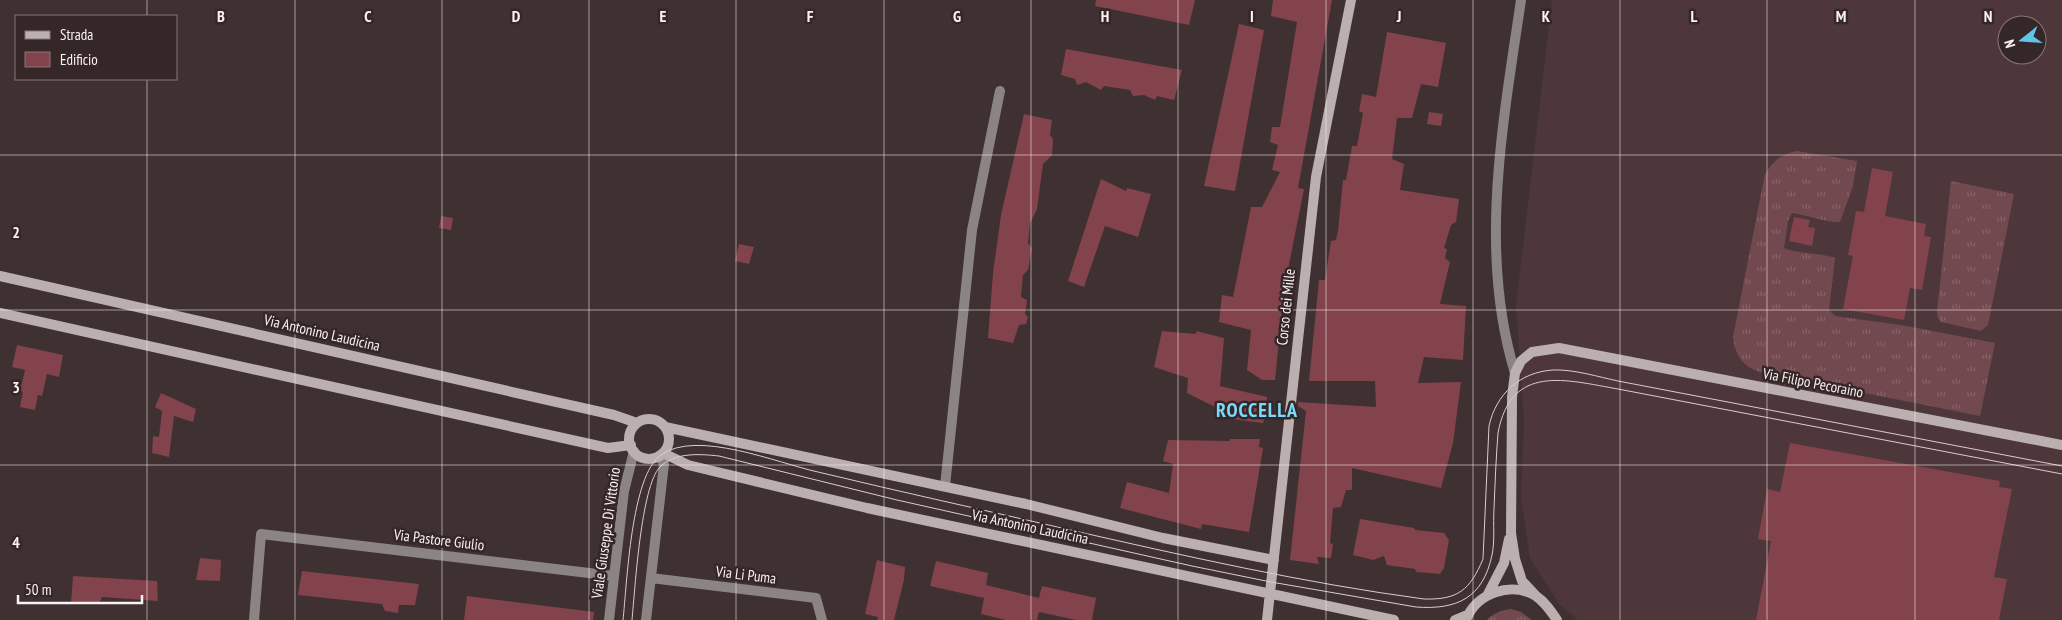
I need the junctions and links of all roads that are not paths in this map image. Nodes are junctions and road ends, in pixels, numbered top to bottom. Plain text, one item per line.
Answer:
1 (1351, 0) edge
2 (1520, 0) edge
3 (1000, 91) dead end
4 (0, 276) edge
5 (0, 313) edge
6 (1515, 373) junction
7 (637, 423) junction
8 (665, 427) junction
9 (2062, 445) edge
10 (632, 448) junction
11 (661, 454) junction
12 (945, 486) junction
13 (1510, 533) junction
14 (1274, 560) junction
15 (614, 576) junction
16 (650, 578) junction
17 (1269, 595) junction
18 (1487, 596) junction
19 (1536, 596) junction
20 (1466, 618) edge
21 (254, 620) edge
22 (609, 620) edge
23 (646, 620) edge
24 (822, 620) edge
25 (1267, 620) edge
26 (1394, 620) edge
27 (1455, 620) edge
28 (1557, 620) edge

1 - 14 street, Corso dei Mille
2 - 6 street
3 - 12 street
4 - 7 street, Via Antonino Laudicina
5 - 10 street
6 - 9 street, Via Filipo Pecoraino
6 - 13 street
7 - 8 street
7 - 10 street
8 - 11 street
8 - 12 street, Via Antonino Laudicina
10 - 11 street
10 - 15 street, Viale Giuseppe Di Vittorio
11 - 16 street
11 - 17 street, Via Antonino Laudicina
12 - 14 street, Via Antonino Laudicina
13 - 18 street
13 - 19 street
14 - 17 street, Corso dei Mille
15 - 21 street, Via Pastore Giulio
15 - 22 street, Viale Giuseppe Di Vittorio
16 - 23 street
16 - 24 street, Via Li Puma
17 - 25 street, Corso dei Mille
17 - 26 street, Via Antonino Laudicina
18 - 19 street
18 - 20 street
19 - 28 street
20 - 27 street

